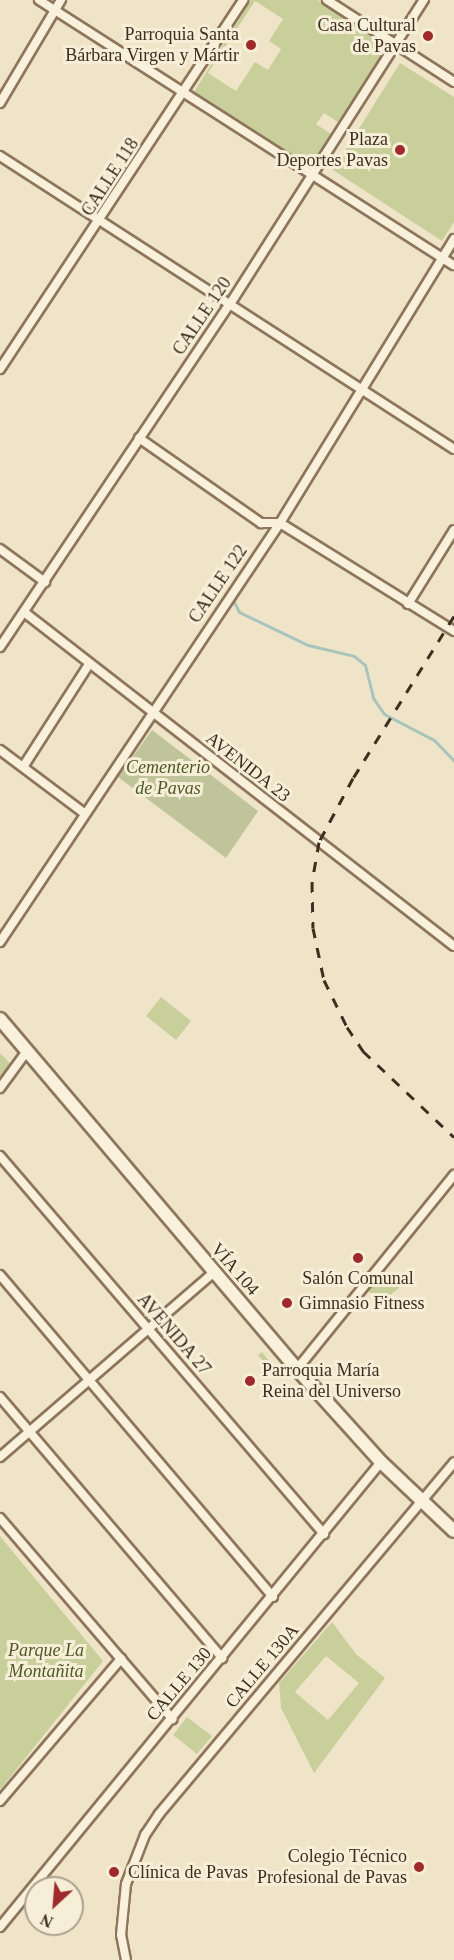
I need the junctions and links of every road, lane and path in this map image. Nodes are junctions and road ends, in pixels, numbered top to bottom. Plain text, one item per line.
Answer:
1 (39, 0) edge
2 (62, 0) edge
3 (243, 0) edge
4 (327, 0) edge
5 (424, 0) edge
6 (55, 10) junction
7 (396, 45) junction
8 (454, 82) edge
9 (185, 93) junction
10 (0, 103) edge
11 (0, 156) edge
12 (312, 176) junction
13 (100, 222) junction
14 (454, 239) edge
15 (442, 258) junction
16 (454, 265) edge
17 (230, 304) junction
18 (0, 369) edge
19 (362, 390) junction
20 (139, 438) junction
21 (454, 448) edge
22 (279, 523) junction
23 (454, 530) edge
24 (0, 549) edge
25 (45, 582) junction
26 (408, 604) junction
27 (24, 612) junction
28 (454, 631) edge
29 (0, 647) edge
30 (89, 664) junction
31 (151, 713) junction
32 (0, 750) edge
33 (23, 767) junction
34 (84, 813) junction
35 (0, 942) edge
36 (454, 946) edge
37 (0, 1019) edge
38 (27, 1051) junction
39 (0, 1088) edge
40 (0, 1155) edge
41 (454, 1175) edge
42 (214, 1272) junction
43 (0, 1275) edge
44 (148, 1330) junction
45 (297, 1369) junction
46 (88, 1380) junction
47 (0, 1397) edge
48 (29, 1431) junction
49 (0, 1457) edge
50 (381, 1462) junction
51 (454, 1463) edge
52 (421, 1501) junction
53 (0, 1518) edge
54 (454, 1531) edge
55 (324, 1534) junction
56 (273, 1597) junction
57 (222, 1658) junction
58 (121, 1659) junction
59 (172, 1719) junction
60 (0, 1801) edge
61 (0, 1927) edge
62 (126, 1960) edge

1 - 6 street
2 - 6 street
3 - 9 street, CALLE 118
4 - 7 street
5 - 7 street, CALLE 120
6 - 9 street
6 - 10 street
7 - 8 street
7 - 12 street, CALLE 120
9 - 12 street
9 - 13 street, CALLE 118
11 - 13 street
12 - 15 street
12 - 17 street, CALLE 120
13 - 17 street
13 - 18 street, CALLE 118
14 - 15 street, CALLE 122
15 - 16 street
15 - 19 street, CALLE 122
17 - 19 street
17 - 20 street, CALLE 120
19 - 21 street
19 - 22 street, CALLE 122
20 - 22 street
20 - 25 street, CALLE 120
22 - 26 street
22 - 31 street, CALLE 122
23 - 26 street
24 - 25 street
25 - 27 street, CALLE 120
26 - 28 street
27 - 29 street, CALLE 120
27 - 30 street, AVENIDA 23
30 - 31 street, AVENIDA 23
30 - 33 street
31 - 34 street, CALLE 122
31 - 36 street, AVENIDA 23
32 - 33 street
33 - 34 street
34 - 35 street, CALLE 122
37 - 38 main road, VÍA 104
38 - 39 street
38 - 42 main road, VÍA 104
40 - 44 street, AVENIDA 27
41 - 45 street
42 - 44 street
42 - 45 main road, VÍA 104
43 - 46 street
44 - 46 street
44 - 55 street, AVENIDA 27
45 - 50 main road, VÍA 104
46 - 48 street
46 - 56 street
47 - 48 street
48 - 49 street
48 - 57 street
50 - 52 main road, VÍA 104
50 - 55 street, CALLE 130
51 - 52 street, CALLE 130A
52 - 54 main road, VÍA 104
52 - 62 street, CALLE 130A
53 - 58 street
55 - 56 street, CALLE 130
56 - 57 street, CALLE 130
57 - 59 street, CALLE 130
58 - 59 street
58 - 60 street
59 - 61 street, CALLE 130

